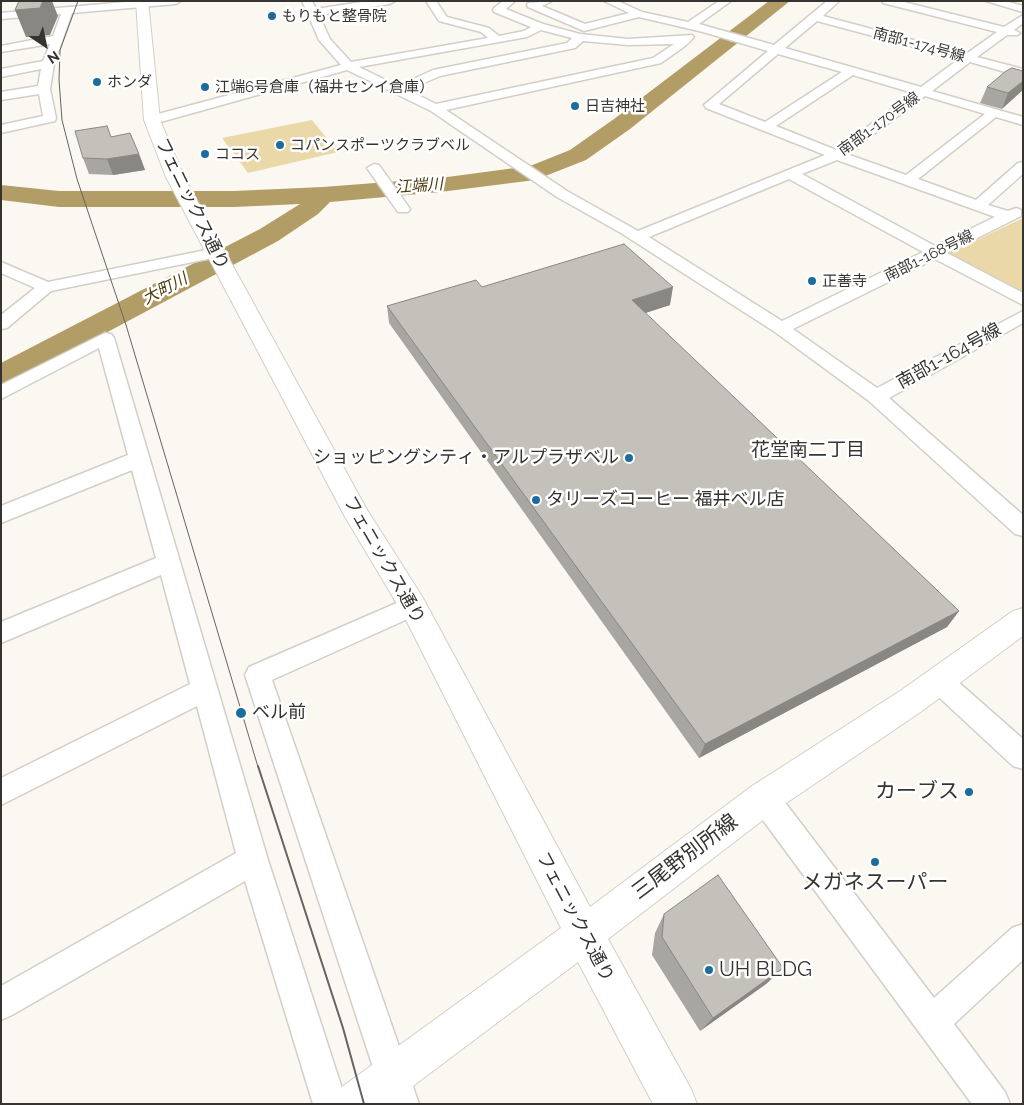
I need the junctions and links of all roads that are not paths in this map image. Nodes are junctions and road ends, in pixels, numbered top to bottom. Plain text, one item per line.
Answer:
1 (17, 1) edge
2 (176, 1) edge
3 (307, 1) edge
4 (390, 1) edge
5 (432, 1) edge
6 (510, 1) edge
7 (547, 1) edge
8 (609, 1) edge
9 (726, 1) edge
10 (834, 1) edge
11 (887, 1) edge
12 (991, 1) edge
13 (142, 2) edge
14 (1023, 9) edge
15 (68, 10) junction
16 (312, 13) junction
17 (639, 14) junction
18 (4, 15) edge
19 (815, 17) junction
20 (1023, 18) edge
21 (539, 26) junction
22 (1, 27) edge
23 (702, 28) junction
24 (1005, 31) junction
25 (1023, 35) edge
26 (580, 37) junction
27 (57, 39) junction
28 (496, 39) junction
29 (684, 40) junction
30 (474, 43) junction
31 (772, 47) junction
32 (1, 49) edge
33 (540, 53) junction
34 (968, 58) junction
35 (497, 61) junction
36 (48, 64) junction
37 (349, 67) junction
38 (852, 71) junction
39 (1, 73) edge
40 (1023, 73) edge
41 (573, 79) junction
42 (529, 88) junction
43 (44, 89) junction
44 (399, 90) junction
45 (923, 92) junction
46 (1, 96) edge
47 (435, 108) junction
48 (994, 112) junction
49 (152, 120) junction
50 (1023, 121) edge
51 (766, 127) junction
52 (1, 129) edge
53 (837, 155) junction
54 (1023, 166) edge
55 (374, 168) dead end
56 (790, 174) junction
57 (909, 180) junction
58 (978, 206) junction
59 (403, 209) dead end
60 (1016, 213) edge
61 (636, 236) junction
62 (934, 253) junction
63 (220, 260) junction
64 (1, 267) edge
65 (46, 287) junction
66 (1023, 300) edge
67 (1023, 316) edge
68 (1, 324) edge
69 (781, 328) junction
70 (1, 393) edge
71 (876, 397) junction
72 (140, 459) junction
73 (1, 515) edge
74 (1023, 528) edge
75 (169, 562) junction
76 (413, 606) junction
77 (1023, 620) edge
78 (1, 633) edge
79 (939, 681) junction
80 (204, 690) junction
81 (1023, 757) edge
82 (1, 792) edge
83 (764, 798) junction
84 (253, 860) junction
85 (584, 934) junction
86 (1023, 939) edge
87 (1, 1004) edge
88 (932, 1022) junction
89 (397, 1089) edge
90 (330, 1104) edge
91 (354, 1104) edge
92 (676, 1104) edge
93 (992, 1104) edge

1 - 18 street
2 - 13 street
3 - 16 street
4 - 16 street
5 - 28 street
6 - 21 street
7 - 17 street
8 - 17 street
9 - 23 street
10 - 19 street
11 - 24 street
12 - 14 street
13 - 15 street
13 - 49 main road, フェニックス通り
15 - 18 street
15 - 27 street
16 - 37 street
17 - 23 street
18 - 22 street
19 - 31 street
19 - 34 street, 南部1-174号線
20 - 24 street, 南部1-170号線
21 - 26 street
21 - 28 street
23 - 29 street
23 - 31 street
24 - 25 street
24 - 34 street, 南部1-170号線
26 - 29 street
26 - 33 street
27 - 32 street
27 - 36 street
28 - 30 street
29 - 41 street
30 - 35 street
30 - 37 street
31 - 38 street
31 - 51 street
33 - 35 street
33 - 41 street
34 - 40 street, 南部1-174号線
34 - 45 street, 南部1-170号線
35 - 42 street
35 - 44 street
36 - 39 street
36 - 43 street
37 - 44 street
37 - 49 street
38 - 45 street
38 - 51 street
41 - 42 street
42 - 47 street
43 - 46 street
43 - 52 street
44 - 47 street
45 - 48 street
45 - 53 street, 南部1-170号線
47 - 61 street
48 - 50 street
48 - 57 street
49 - 63 main road, フェニックス通り
51 - 53 street
53 - 56 street, 南部1-170号線
53 - 57 street
54 - 58 street
55 - 59 street
56 - 61 street, 南部1-170号線
56 - 62 street
57 - 58 street
58 - 60 street
60 - 62 street, 南部1-168号線
61 - 69 street
62 - 66 street
62 - 69 street, 南部1-168号線
63 - 65 street
63 - 76 main road, フェニックス通り
64 - 65 street
65 - 68 street
67 - 71 street, 南部1-164号線
69 - 71 street
70 - 72 street
71 - 74 street
72 - 73 street
72 - 75 street
75 - 78 street
75 - 80 street
76 - 85 main road, フェニックス通り
76 - 89 street
77 - 79 main road, 三尾野別所線
79 - 81 street
79 - 83 main road, 三尾野別所線
80 - 82 street
80 - 84 street
83 - 85 main road, 三尾野別所線
83 - 88 street
84 - 87 street
84 - 90 street
85 - 89 main road, 三尾野別所線
85 - 92 main road, フェニックス通り
86 - 88 street
88 - 93 street
89 - 91 main road, 三尾野別所線

